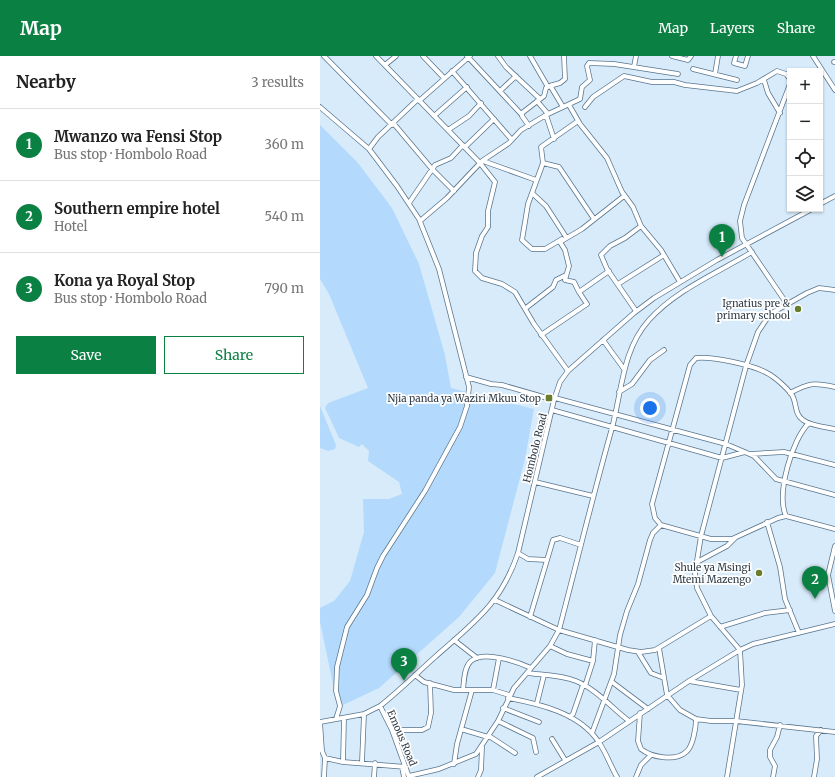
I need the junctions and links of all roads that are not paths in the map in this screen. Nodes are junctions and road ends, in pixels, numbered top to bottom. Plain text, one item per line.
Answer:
1 (324, 56) edge
2 (376, 56) edge
3 (423, 56) edge
4 (469, 56) edge
5 (498, 56) edge
6 (530, 56) edge
7 (564, 56) edge
8 (636, 56) edge
9 (672, 56) edge
10 (692, 56) edge
11 (718, 56) edge
12 (736, 56) edge
13 (748, 56) edge
14 (813, 56) edge
15 (394, 57) edge
16 (384, 64) junction
17 (634, 67) junction
18 (693, 69) dead end
19 (452, 71) junction
20 (678, 74) dead end
21 (715, 74) junction
22 (787, 75) edge
23 (516, 76) junction
24 (444, 78) junction
25 (737, 80) dead end
26 (764, 80) junction
27 (550, 86) junction
28 (467, 87) junction
29 (835, 90) edge
30 (500, 91) junction
31 (787, 93) edge
32 (419, 100) junction
33 (539, 100) junction
34 (481, 103) junction
35 (569, 105) junction
36 (320, 107) edge
37 (563, 107) junction
38 (585, 107) dead end
39 (780, 113) junction
40 (522, 115) junction
41 (547, 115) junction
42 (434, 116) junction
43 (494, 119) junction
44 (578, 121) junction
45 (393, 125) junction
46 (529, 126) junction
47 (448, 130) junction
48 (554, 139) junction
49 (512, 140) junction
50 (464, 146) junction
51 (369, 149) junction
52 (481, 162) junction
53 (543, 163) junction
54 (432, 169) junction
55 (536, 180) junction
56 (454, 191) junction
57 (532, 193) junction
58 (624, 196) junction
59 (835, 196) edge
60 (823, 202) edge
61 (409, 203) junction
62 (806, 212) edge
63 (594, 219) junction
64 (420, 220) junction
65 (641, 226) junction
66 (564, 238) junction
67 (746, 245) junction
68 (752, 252) junction
69 (664, 255) junction
70 (609, 272) junction
71 (566, 275) junction
72 (680, 282) junction
73 (618, 284) junction
74 (835, 290) edge
75 (579, 292) junction
76 (788, 304) junction
77 (526, 308) junction
78 (636, 311) junction
79 (541, 336) junction
80 (603, 340) junction
81 (664, 350) dead end
82 (746, 366) junction
83 (624, 369) junction
84 (568, 371) junction
85 (466, 377) junction
86 (835, 387) edge
87 (619, 392) junction
88 (790, 393) junction
89 (555, 399) junction
90 (552, 410) junction
91 (615, 414) junction
92 (809, 423) junction
93 (612, 428) junction
94 (835, 429) edge
95 (673, 430) junction
96 (670, 444) junction
97 (726, 444) junction
98 (745, 452) junction
99 (750, 454) junction
100 (793, 454) junction
101 (722, 458) junction
102 (835, 465) edge
103 (535, 482) junction
104 (785, 482) junction
105 (835, 495) edge
106 (593, 496) junction
107 (786, 516) junction
108 (767, 522) junction
109 (661, 525) junction
110 (835, 529) edge
111 (701, 536) junction
112 (735, 538) junction
113 (581, 545) junction
114 (835, 546) edge
115 (518, 553) junction
116 (547, 560) junction
117 (696, 562) junction
118 (495, 600) junction
119 (790, 610) junction
120 (835, 611) edge
121 (711, 616) junction
122 (530, 617) junction
123 (835, 624) edge
124 (720, 627) junction
125 (559, 630) junction
126 (799, 633) junction
127 (454, 640) junction
128 (595, 640) junction
129 (550, 646) junction
130 (619, 648) junction
131 (659, 648) junction
132 (740, 650) junction
133 (638, 652) junction
134 (477, 658) junction
135 (498, 658) junction
136 (593, 661) junction
137 (531, 668) junction
138 (527, 673) junction
139 (415, 675) junction
140 (544, 675) junction
141 (664, 678) junction
142 (689, 681) junction
143 (612, 682) junction
144 (430, 683) junction
145 (584, 685) junction
146 (463, 690) junction
147 (472, 690) junction
148 (494, 690) junction
149 (741, 690) junction
150 (667, 695) junction
151 (509, 696) junction
152 (604, 700) junction
153 (537, 703) junction
154 (380, 706) junction
155 (504, 708) junction
156 (648, 709) junction
157 (640, 713) junction
158 (364, 714) junction
159 (570, 717) junction
160 (344, 718) junction
161 (336, 719) junction
162 (696, 719) junction
163 (629, 721) junction
164 (736, 721) junction
165 (320, 722) edge
166 (498, 722) junction
167 (539, 722) dead end
168 (780, 725) junction
169 (461, 729) junction
170 (392, 730) junction
171 (821, 730) junction
172 (835, 732) edge
173 (592, 733) junction
174 (488, 736) junction
175 (552, 739) dead end
176 (599, 742) junction
177 (482, 746) junction
178 (321, 751) edge
179 (536, 752) dead end
180 (515, 753) dead end
181 (651, 755) junction
182 (325, 758) junction
183 (565, 760) junction
184 (343, 762) junction
185 (362, 762) junction
186 (375, 763) junction
187 (454, 764) junction
188 (404, 767) junction
189 (409, 776) edge
190 (728, 776) edge
191 (324, 777) edge
192 (374, 777) edge
193 (404, 777) edge
194 (478, 777) edge
195 (537, 777) edge
196 (617, 777) edge
197 (636, 777) edge
198 (773, 777) edge
199 (814, 777) edge

1 - 45 street
2 - 16 street
3 - 24 street
4 - 19 street
4 - 30 street
5 - 23 street
6 - 27 street
7 - 27 street
8 - 17 street
9 - 10 street
11 - 21 street
12 - 13 street
14 - 29 street
15 - 16 street
16 - 32 street
17 - 20 street
17 - 35 street
18 - 21 street
19 - 24 street
19 - 28 street
21 - 25 street
22 - 26 street
23 - 30 street
23 - 33 street
24 - 32 street
26 - 38 street
26 - 39 street
27 - 33 street
27 - 37 street
28 - 34 street
28 - 42 street
30 - 40 street
31 - 39 street
32 - 42 street
32 - 45 street
33 - 40 street
33 - 41 street
34 - 43 street
34 - 47 street
35 - 37 street
35 - 44 street
36 - 51 street
37 - 41 street
39 - 67 street
40 - 46 street
41 - 46 street
41 - 48 street
42 - 47 street
43 - 49 street
43 - 50 street
44 - 48 street
44 - 58 street
45 - 51 street
45 - 54 street
46 - 49 street
47 - 50 street
48 - 53 street
49 - 52 street
50 - 52 street
50 - 54 street
51 - 61 street
52 - 55 street
52 - 56 street
52 - 77 street
53 - 55 street
53 - 63 street
54 - 56 street
54 - 61 street
55 - 57 street
56 - 64 street
57 - 66 street
57 - 66 street
58 - 63 street
58 - 65 street
59 - 60 street
61 - 64 street
62 - 67 street, Hombolo Road
63 - 66 street
64 - 85 street
65 - 69 street
65 - 70 street
66 - 71 street
67 - 68 street
67 - 72 street, Hombolo Road
68 - 76 street
68 - 83 street
69 - 72 street
69 - 73 street
70 - 73 street
70 - 75 street
71 - 75 street
71 - 77 street
72 - 78 street, Hombolo Road
73 - 78 street
74 - 76 street
75 - 79 street
76 - 82 street
77 - 79 street
78 - 80 street, Hombolo Road
79 - 84 street
80 - 83 street
80 - 84 street, Hombolo Road
81 - 87 street
82 - 88 street
82 - 95 street
82 - 97 street
83 - 87 street
84 - 89 street, Hombolo Road
85 - 89 street
85 - 161 street
86 - 88 street
87 - 91 street
88 - 92 street
89 - 90 street, Hombolo Road
89 - 91 street
90 - 93 street
90 - 103 street, Hombolo Road
91 - 93 street
91 - 95 street
92 - 94 street
92 - 100 street
93 - 96 street
93 - 106 street
95 - 96 street
95 - 97 street
96 - 101 street
96 - 109 street
97 - 98 street
97 - 101 street
98 - 99 street
98 - 101 street
99 - 100 street
99 - 104 street
100 - 102 street
100 - 104 street
101 - 111 street
103 - 106 street
103 - 115 street, Hombolo Road
104 - 105 street
104 - 107 street
106 - 113 street
107 - 108 street
107 - 110 street
108 - 112 street
108 - 119 street
109 - 111 street
109 - 130 street
111 - 112 street
111 - 117 street
112 - 117 street
113 - 116 street
113 - 125 street
114 - 120 street
115 - 116 street
115 - 118 street, Hombolo Road
116 - 122 street
117 - 121 street
118 - 122 street
118 - 127 street, Hombolo Road
119 - 124 street
119 - 126 street
121 - 124 street
121 - 131 street
122 - 125 street
123 - 126 street
124 - 132 street
125 - 128 street
125 - 129 street
126 - 132 street
127 - 134 street
127 - 139 street, Hombolo Road
128 - 130 street
128 - 136 street
129 - 136 street
129 - 137 street
130 - 133 street
130 - 143 street
131 - 133 street
131 - 141 street
132 - 142 street
132 - 149 street
133 - 141 street
134 - 135 street
134 - 146 street
135 - 137 street
135 - 148 street
136 - 145 street
137 - 138 street
138 - 140 street
138 - 151 street
139 - 144 street
139 - 154 street, Hombolo Road
140 - 145 street
140 - 153 street
141 - 150 street
142 - 149 street
142 - 150 street
143 - 152 street
143 - 156 street
144 - 146 street
144 - 170 street
145 - 152 street
145 - 159 street
146 - 147 street
147 - 148 street
147 - 169 street
148 - 151 street
149 - 164 street
150 - 156 street
150 - 162 street
151 - 153 street
151 - 155 street
152 - 163 street
152 - 173 street
153 - 159 street
154 - 158 street, Hombolo Road
154 - 170 street, Emous Road
155 - 166 street
155 - 167 street
156 - 157 street
157 - 163 street
157 - 181 street
158 - 160 street, Hombolo Road
158 - 185 street
159 - 173 street
160 - 161 street, Hombolo Road
160 - 184 street
161 - 165 street, Hombolo Road
162 - 164 street
162 - 181 street
163 - 176 street
164 - 168 street
164 - 190 street
165 - 178 street
166 - 174 street
166 - 179 street
168 - 171 street
168 - 198 street
169 - 174 street
169 - 187 street
170 - 188 street, Emous Road
171 - 172 street
171 - 199 street
173 - 176 street
174 - 177 street
174 - 180 street
175 - 183 street
176 - 183 street
176 - 196 street
177 - 187 street
177 - 194 street
178 - 182 street
181 - 197 street
182 - 184 street
182 - 191 street
183 - 195 street
184 - 185 street
185 - 186 street
186 - 188 street
186 - 192 street
187 - 189 street
188 - 189 street, Emous Road
188 - 193 street

